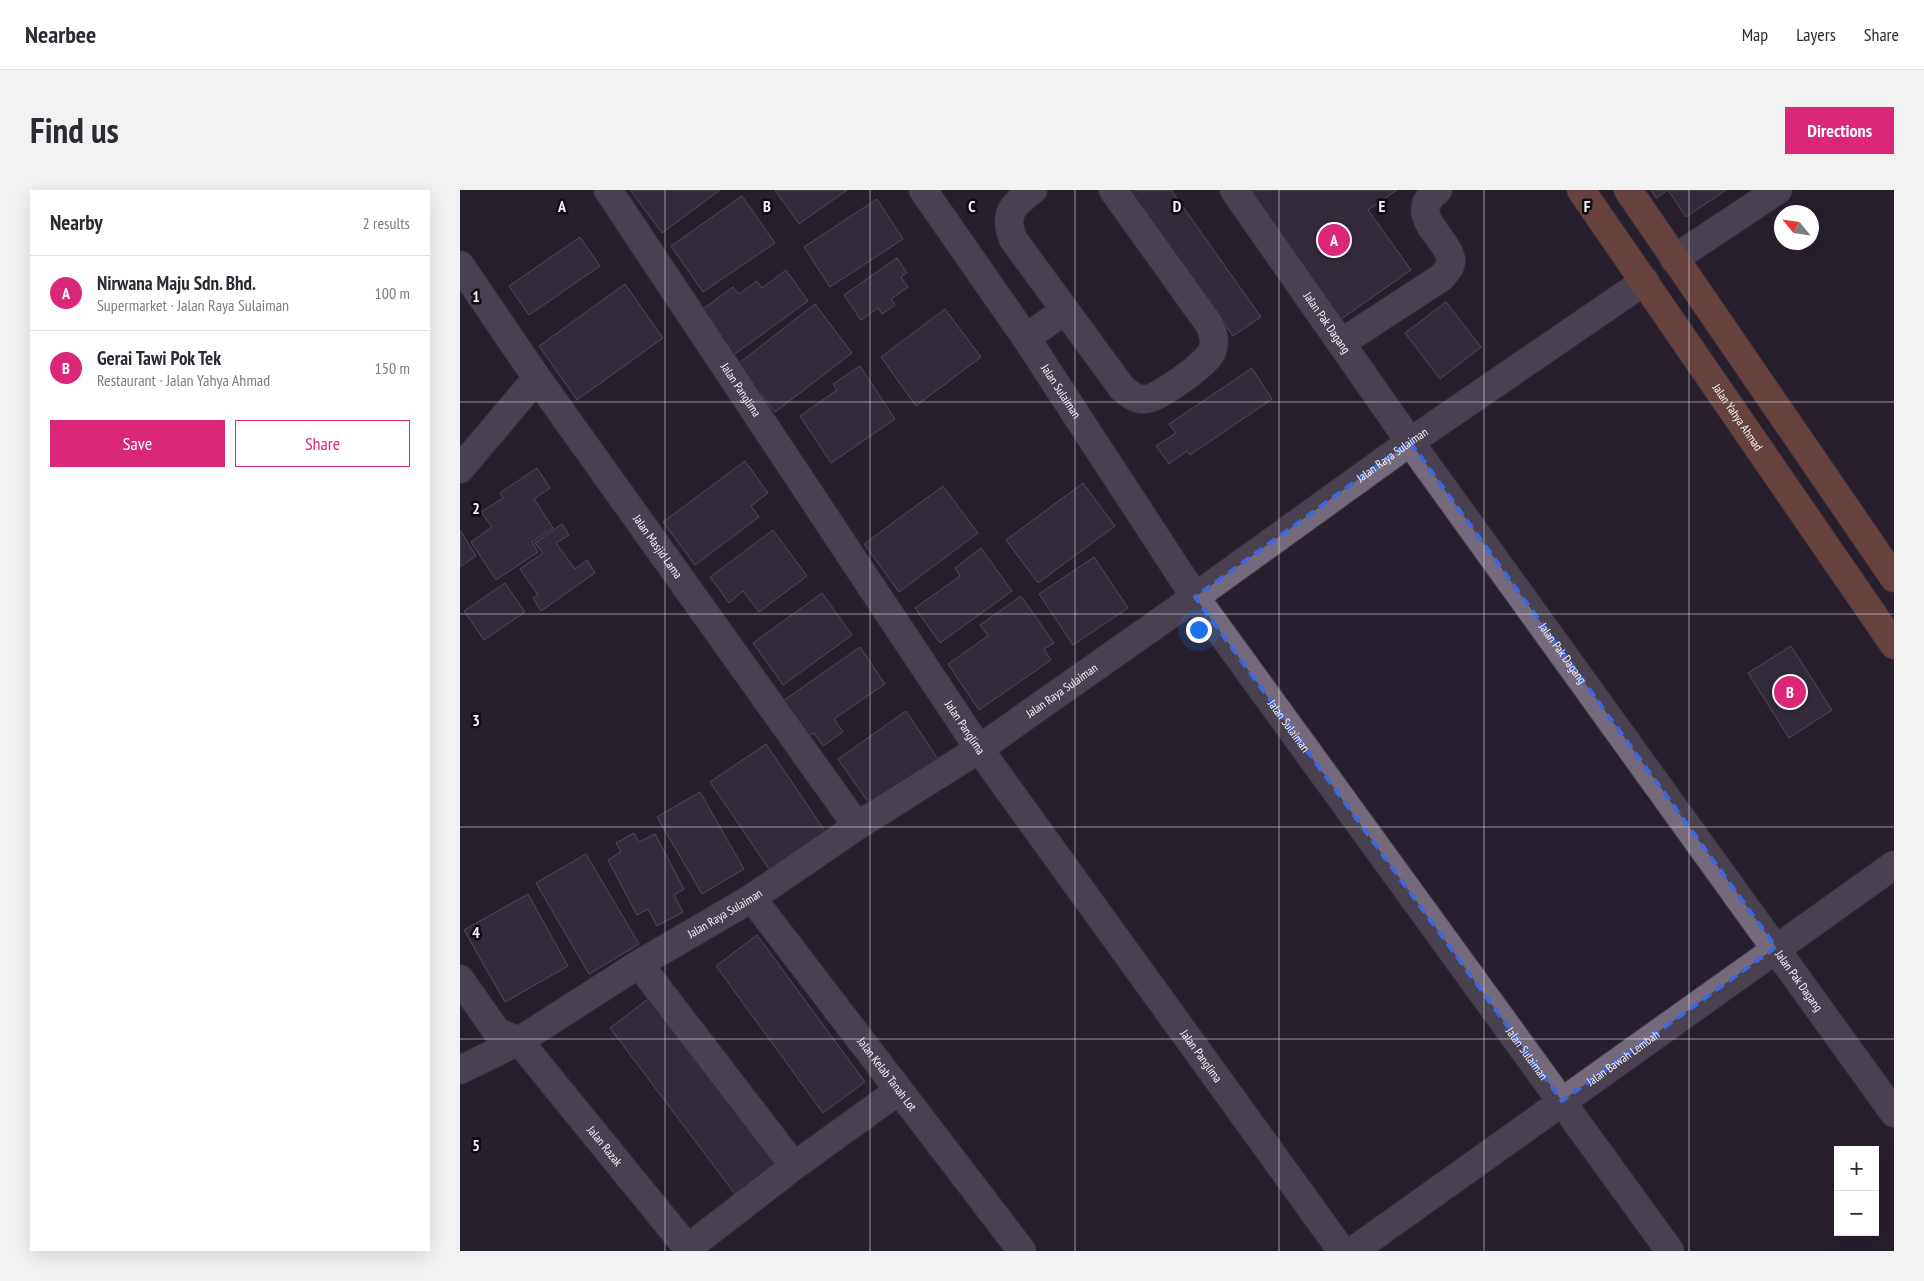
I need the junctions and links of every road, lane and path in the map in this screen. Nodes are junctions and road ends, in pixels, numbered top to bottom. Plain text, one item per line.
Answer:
1 (608, 190) edge
2 (923, 190) edge
3 (1033, 190) edge
4 (1113, 190) edge
5 (1234, 190) edge
6 (1438, 190) edge
7 (1581, 190) edge
8 (1628, 190) edge
9 (1778, 190) edge
10 (1674, 259) junction
11 (460, 265) edge
12 (1645, 281) junction
13 (1064, 311) junction
14 (1026, 338) junction
15 (1341, 342) junction
16 (537, 378) junction
17 (1410, 442) junction
18 (460, 468) edge
19 (1894, 578) edge
20 (1195, 597) junction
21 (1894, 645) edge
22 (979, 749) junction
23 (857, 826) junction
24 (1894, 865) edge
25 (752, 898) junction
26 (1776, 948) junction
27 (639, 964) junction
28 (460, 980) edge
29 (520, 1041) junction
30 (460, 1070) edge
31 (898, 1091) junction
32 (1562, 1101) junction
33 (1894, 1113) edge
34 (794, 1166) junction
35 (689, 1250) edge
36 (1022, 1251) edge
37 (1342, 1251) edge
38 (1354, 1251) edge
39 (1670, 1251) edge

1 - 22 street, Jalan Panglima
2 - 14 street, Jalan Sulaiman
3 - 13 street
4 - 13 street
5 - 15 street, Jalan Pak Dagang
6 - 15 street
7 - 12 main road, Jalan Yahya Ahmad
8 - 10 main road
9 - 10 street
10 - 19 main road
11 - 16 street, Jalan Masjid Lama
12 - 17 street, Jalan Raya Sulaiman
12 - 21 main road, Jalan Yahya Ahmad
13 - 14 street
14 - 20 street, Jalan Sulaiman
15 - 17 street, Jalan Pak Dagang
16 - 18 street
16 - 23 street, Jalan Masjid Lama
17 - 20 street, Jalan Raya Sulaiman
17 - 26 street, Jalan Pak Dagang
20 - 22 street, Jalan Raya Sulaiman
20 - 32 street, Jalan Sulaiman
22 - 23 street, Jalan Raya Sulaiman
22 - 37 street, Jalan Panglima
23 - 25 street, Jalan Raya Sulaiman
24 - 26 street, Jalan Bawah Lembah
25 - 27 street, Jalan Raya Sulaiman
25 - 31 street, Jalan Kelab Tanah Lot
26 - 32 street, Jalan Bawah Lembah
26 - 33 street, Jalan Pak Dagang
27 - 29 street, Jalan Raya Sulaiman
27 - 34 street
28 - 29 street
29 - 30 street, Jalan Raya Sulaiman
29 - 35 street, Jalan Razak
31 - 34 street
31 - 36 street, Jalan Kelab Tanah Lot
32 - 38 street, Jalan Bawah Lembah
32 - 39 street, Jalan Sulaiman
34 - 35 street

